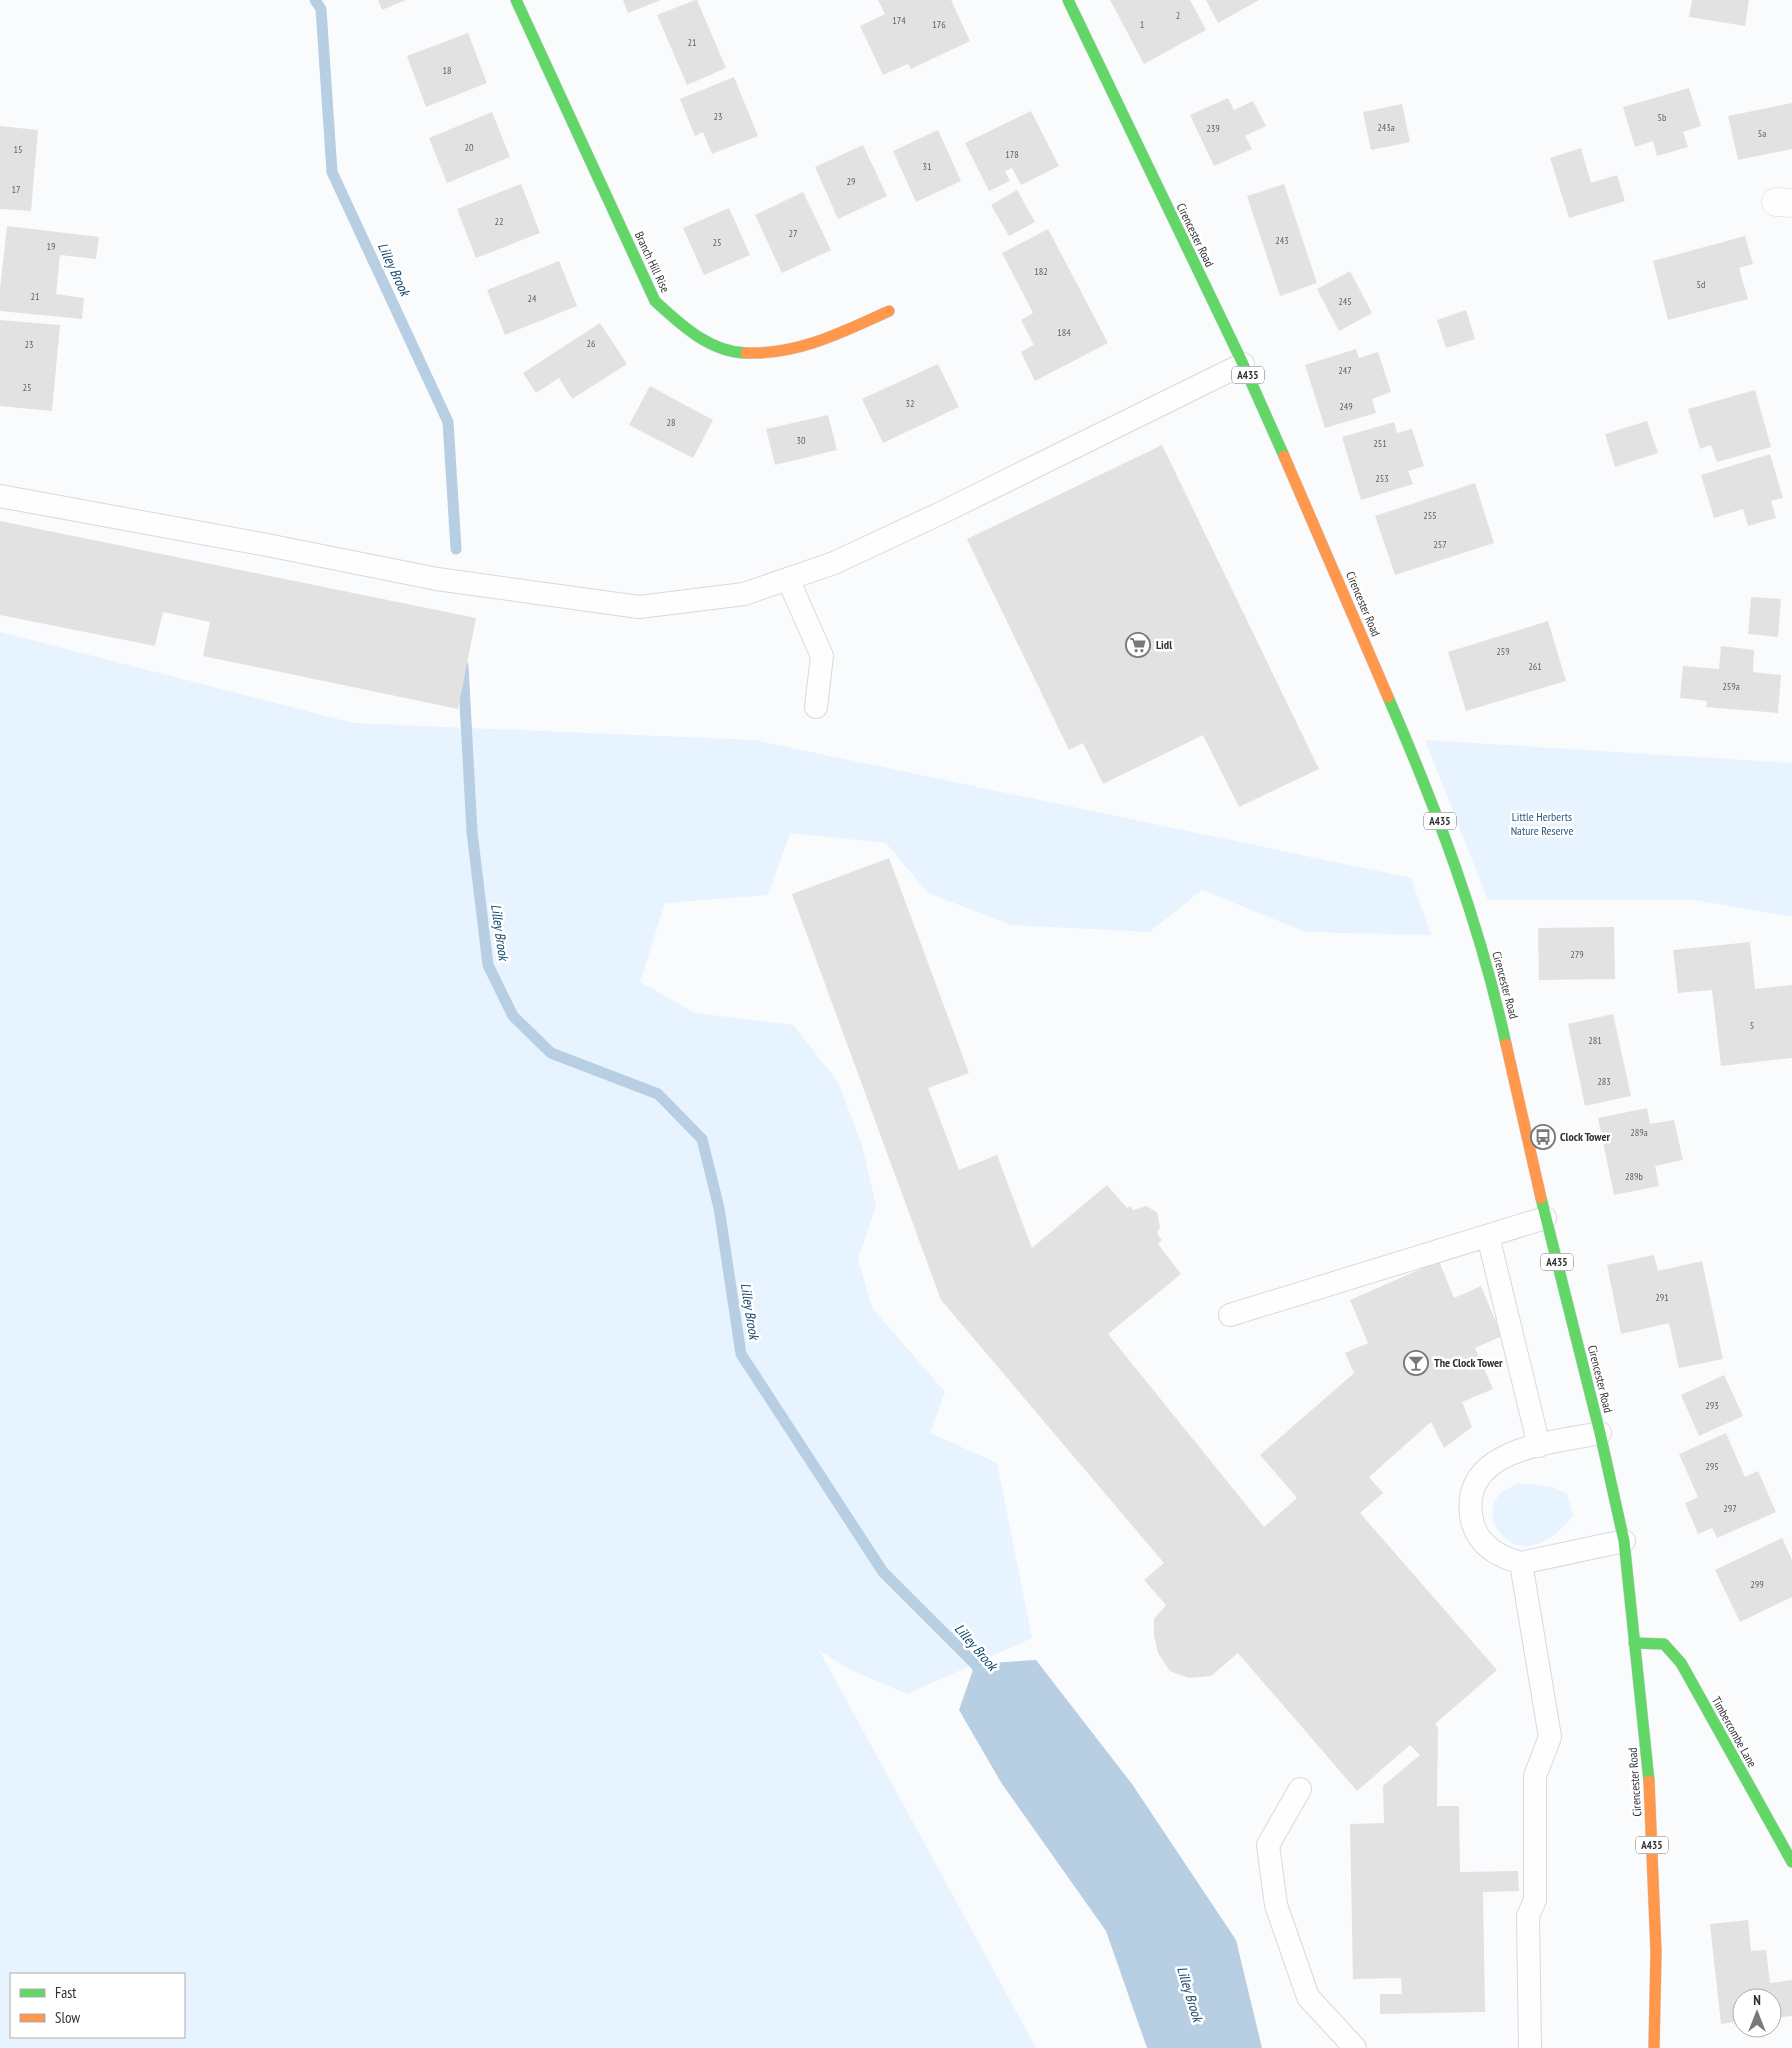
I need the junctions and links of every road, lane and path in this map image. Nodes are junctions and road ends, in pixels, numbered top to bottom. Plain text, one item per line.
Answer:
1 (516, 0) edge
2 (1068, 0) edge
3 (889, 311) dead end
4 (1242, 364) junction
5 (0, 496) edge
6 (788, 579) junction
7 (816, 707) dead end
8 (1546, 1218) junction
9 (1488, 1236) junction
10 (1230, 1315) dead end
11 (1600, 1433) junction
12 (1539, 1446) junction
13 (1624, 1541) junction
14 (1521, 1562) junction
15 (1634, 1643) junction
16 (1300, 1789) dead end
17 (1792, 1862) edge
18 (1355, 2048) edge
19 (1530, 2048) edge
20 (1654, 2048) edge

1 - 3 main road, Branch Hill Rise
2 - 4 main road, Cirencester Road / A435
4 - 6 lane
4 - 8 main road, Cirencester Road / A435
5 - 6 lane
6 - 7 lane
8 - 9 lane
8 - 11 main road, Cirencester Road / A435
9 - 10 lane
9 - 12 lane
11 - 12 lane
11 - 13 main road, Cirencester Road / A435
12 - 14 lane
13 - 14 lane
13 - 15 main road, Cirencester Road / A435
14 - 19 lane
15 - 17 main road, Timbercombe Lane
15 - 20 main road, Cirencester Road / A435
16 - 18 lane

